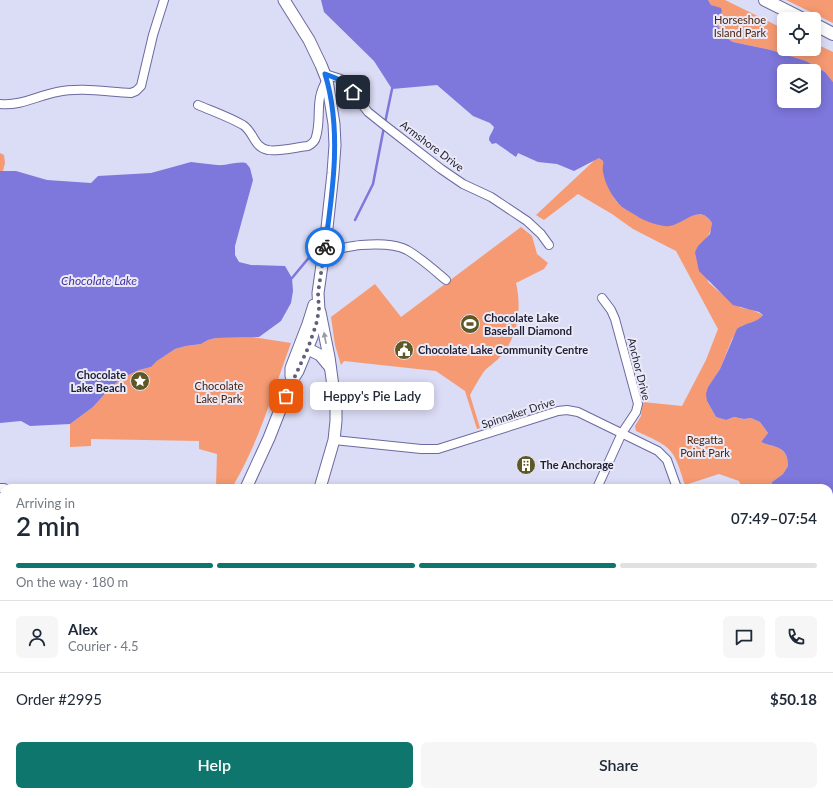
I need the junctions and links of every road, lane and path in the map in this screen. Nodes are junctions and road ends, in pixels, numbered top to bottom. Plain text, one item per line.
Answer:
1 (164, 0) edge
2 (284, 0) edge
3 (765, 0) edge
4 (789, 12) edge
5 (821, 28) edge
6 (833, 34) edge
7 (326, 77) junction
8 (0, 104) edge
9 (198, 105) dead end
10 (549, 245) dead end
11 (324, 251) junction
12 (446, 280) dead end
13 (318, 293) junction
14 (602, 298) dead end
15 (319, 310) junction
16 (304, 347) junction
17 (330, 367) junction
18 (622, 434) junction
19 (334, 440) junction
20 (248, 484) edge
21 (321, 484) edge
22 (599, 484) edge
23 (677, 484) edge

1 - 8 street
2 - 7 main road
3 - 4 main road
5 - 6 main road
7 - 9 street
7 - 10 street, Armshore Drive
7 - 11 main road
11 - 12 street
11 - 13 main road
13 - 15 main road
13 - 16 main road
14 - 18 street, Anchor Drive
15 - 16 main road
17 -> 15 main road
16 - 17 main road
16 - 20 main road
17 - 19 main road
18 - 19 street, Spinnaker Drive
18 - 22 street, Anchor Drive
18 - 23 street, Spinnaker Drive
19 - 21 main road

